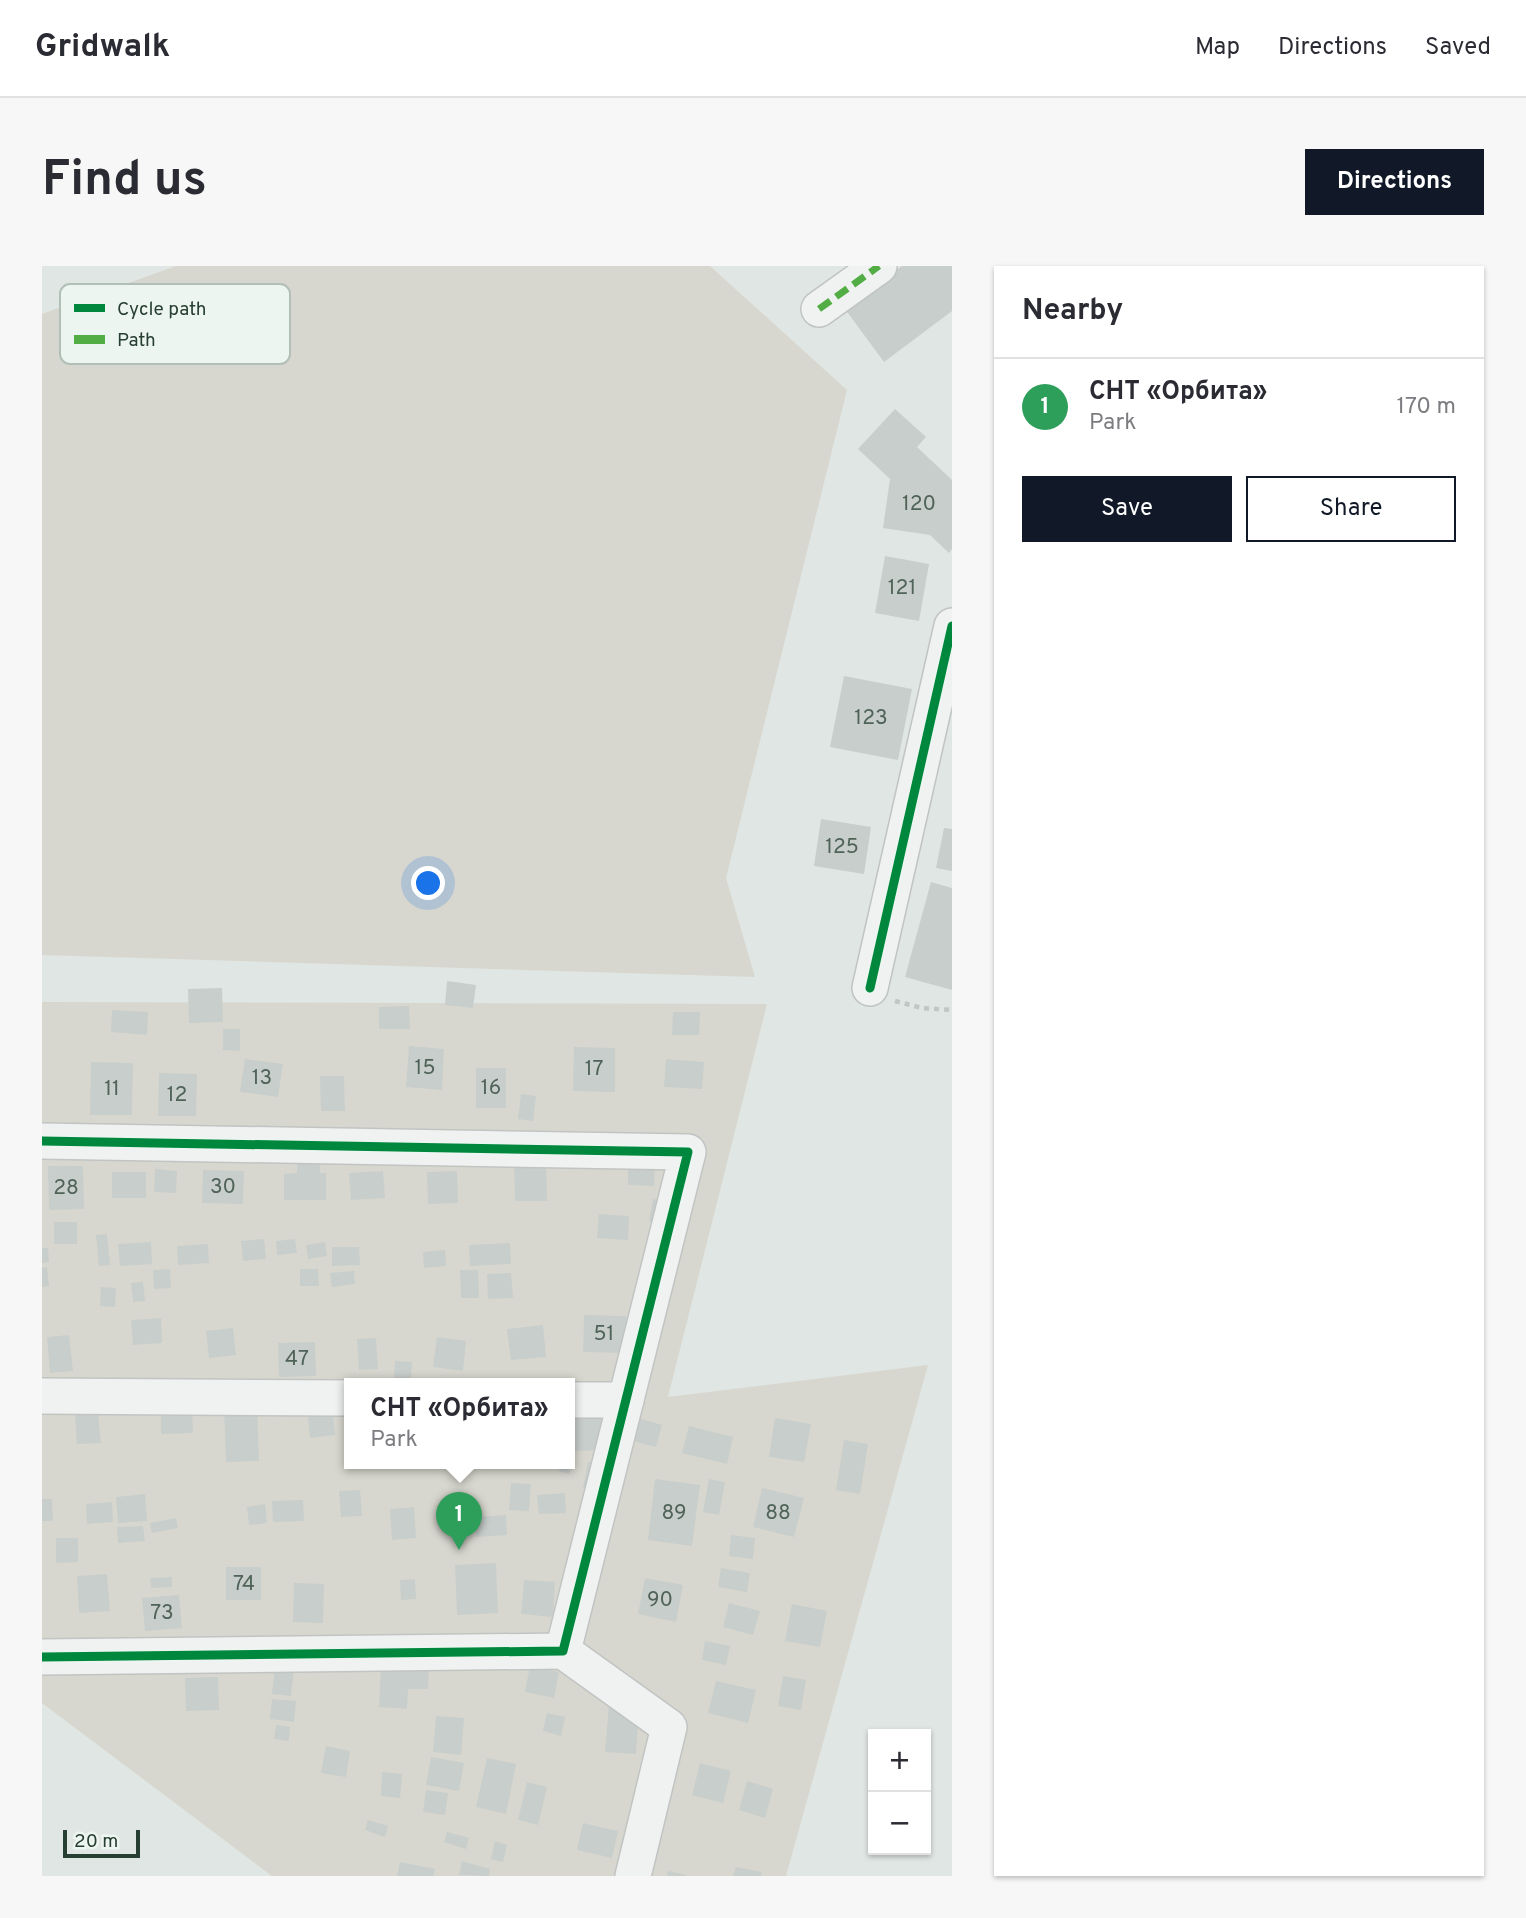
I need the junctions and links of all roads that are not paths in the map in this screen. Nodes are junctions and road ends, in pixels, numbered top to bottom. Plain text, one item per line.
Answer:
1 (879, 266) edge
2 (819, 309) dead end
3 (952, 626) edge
4 (870, 988) road end
5 (42, 1141) edge
6 (42, 1396) edge
7 (344, 1398) edge
8 (575, 1400) edge
9 (626, 1400) junction
10 (563, 1651) junction
11 (42, 1657) edge
12 (633, 1876) edge

1 - 2 street
3 - 4 street
5 - 9 street
6 - 7 street
8 - 9 street
9 - 10 street
10 - 11 street
10 - 12 street

